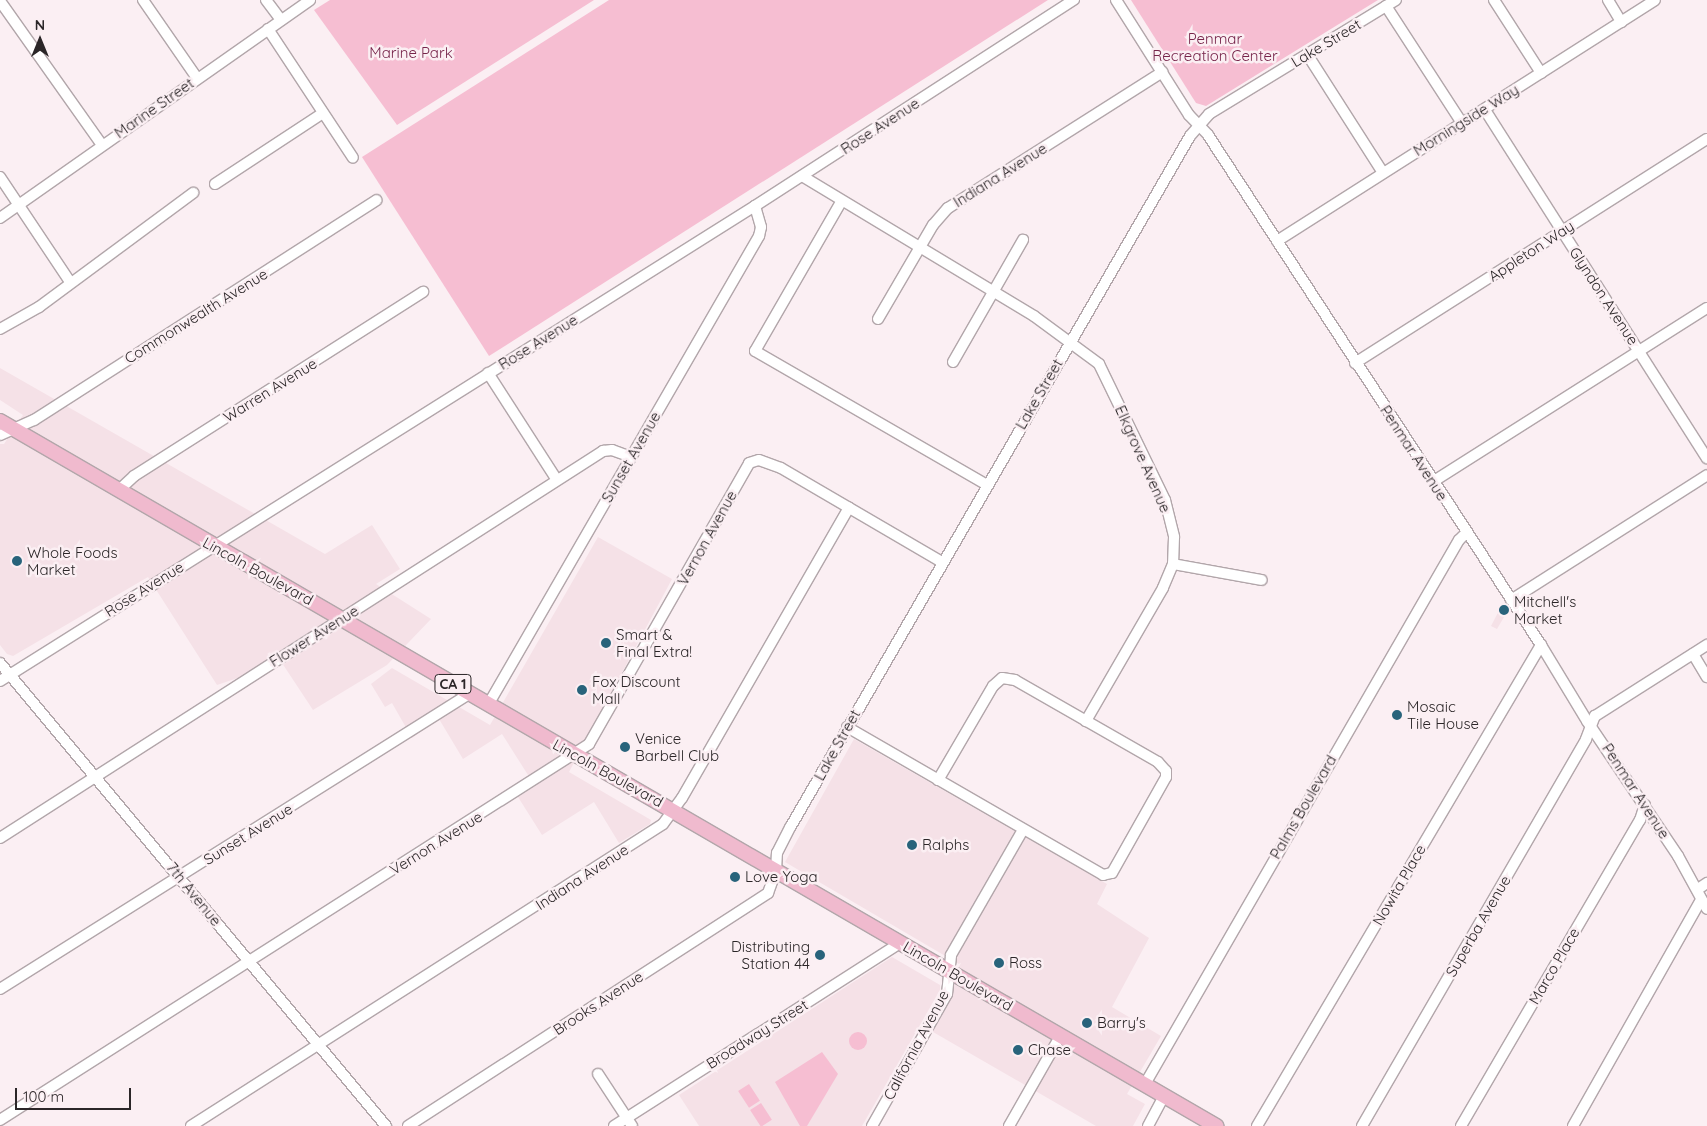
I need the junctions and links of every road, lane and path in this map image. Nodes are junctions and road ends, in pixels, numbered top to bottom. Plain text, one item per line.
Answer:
1 (0, 0) edge
2 (143, 0) edge
3 (266, 0) edge
4 (310, 0) edge
5 (1074, 0) edge
6 (1116, 0) edge
7 (1396, 0) edge
8 (1494, 0) edge
9 (1608, 0) edge
10 (1655, 0) edge
11 (1386, 6) junction
12 (281, 20) junction
13 (1621, 22) junction
14 (268, 29) junction
15 (1307, 54) junction
16 (1162, 72) junction
17 (1541, 73) junction
18 (197, 78) junction
19 (1485, 110) junction
20 (323, 113) junction
21 (1462, 123) junction
22 (1198, 125) junction
23 (1707, 139) edge
24 (102, 145) junction
25 (353, 158) dead end
26 (1383, 173) junction
27 (802, 176) junction
28 (0, 177) edge
29 (215, 184) dead end
30 (193, 193) dead end
31 (377, 200) dead end
32 (842, 202) junction
33 (17, 205) junction
34 (755, 206) junction
35 (0, 218) edge
36 (1562, 231) junction
37 (1023, 240) dead end
38 (1277, 240) junction
39 (919, 247) junction
40 (70, 282) junction
41 (423, 292) dead end
42 (993, 292) junction
43 (1707, 308) edge
44 (878, 319) dead end
45 (0, 329) edge
46 (1069, 343) junction
47 (1639, 351) junction
48 (953, 362) dead end
49 (1356, 363) junction
50 (488, 373) junction
51 (0, 421) edge
52 (14, 429) junction
53 (0, 435) edge
54 (632, 457) junction
55 (1707, 458) edge
56 (1707, 475) edge
57 (557, 480) junction
58 (1434, 481) junction
59 (987, 485) junction
60 (118, 490) junction
61 (849, 508) junction
62 (1466, 533) junction
63 (215, 546) junction
64 (942, 562) junction
65 (1173, 564) junction
66 (1262, 580) dead end
67 (1511, 600) junction
68 (341, 619) junction
69 (1541, 645) junction
70 (1707, 645) edge
71 (1693, 654) junction
72 (0, 663) edge
73 (10, 674) junction
74 (1707, 677) edge
75 (0, 681) edge
76 (469, 694) junction
77 (488, 705) junction
78 (1086, 721) junction
79 (1592, 724) junction
80 (847, 727) junction
81 (576, 755) junction
82 (94, 775) junction
83 (938, 780) junction
84 (1645, 805) junction
85 (675, 811) junction
86 (1023, 830) junction
87 (0, 838) edge
88 (776, 870) junction
89 (180, 878) junction
90 (1707, 883) edge
91 (1698, 889) junction
92 (1704, 904) edge
93 (900, 943) junction
94 (250, 962) junction
95 (951, 972) junction
96 (0, 990) edge
97 (1061, 1035) junction
98 (318, 1045) junction
99 (598, 1074) dead end
100 (1145, 1084) junction
101 (1164, 1096) junction
102 (0, 1120) edge
103 (629, 1122) edge
104 (191, 1126) edge
105 (386, 1126) edge
106 (408, 1126) edge
107 (614, 1126) edge
108 (872, 1126) edge
109 (1009, 1126) edge
110 (1148, 1126) edge
111 (1216, 1126) edge
112 (1257, 1126) edge
113 (1362, 1126) edge
114 (1461, 1126) edge
115 (1573, 1126) edge

1 - 24 street
2 - 18 street
3 - 12 street
4 - 12 street, Marine Street
5 - 27 street, Rose Avenue
6 - 16 street, Penmar Avenue
7 - 11 street, Lake Street
8 - 17 street
9 - 13 street
10 - 13 street, Morningside Way
11 - 15 street, Lake Street
11 - 21 street
12 - 14 street, Marine Street
13 - 17 street, Morningside Way
14 - 18 street, Marine Street
14 - 20 street
15 - 22 street, Lake Street
15 - 26 street
16 - 22 street, Penmar Avenue
16 - 39 street, Indiana Avenue
17 - 19 street, Morningside Way
18 - 24 street, Marine Street
19 - 21 street, Morningside Way
19 - 36 street, Glyndon Avenue
20 - 25 street
20 - 29 street
21 - 26 street, Morningside Way
22 - 38 street, Penmar Avenue
22 - 46 street, Lake Street
23 - 36 street, Appleton Way
24 - 33 street, Marine Street
26 - 38 street, Morningside Way
27 - 32 street, Elkgrove Avenue
27 - 34 street, Rose Avenue
28 - 33 street
30 - 40 street
31 - 52 street, Commonwealth Avenue
32 - 39 street, Elkgrove Avenue
32 - 59 street
33 - 35 street, Marine Street
33 - 40 street
34 - 50 street, Rose Avenue
34 - 54 street, Sunset Avenue
36 - 47 street, Glyndon Avenue
36 - 49 street, Appleton Way
37 - 42 street
38 - 49 street, Penmar Avenue
39 - 42 street, Elkgrove Avenue
39 - 44 street, Indiana Avenue
40 - 45 street
41 - 60 street, Warren Avenue
42 - 46 street, Elkgrove Avenue
42 - 48 street
43 - 47 street
46 - 59 street, Lake Street
46 - 65 street, Elkgrove Avenue
47 - 55 street, Glyndon Avenue
47 - 58 street
49 - 58 street, Penmar Avenue
50 - 57 street
50 - 63 street, Rose Avenue
51 - 52 highway, Lincoln Boulevard / CA 1
52 - 53 street, Commonwealth Avenue
52 - 60 highway, Lincoln Boulevard / CA 1
54 - 57 street, Flower Avenue
54 - 77 street, Sunset Avenue
56 - 67 street
57 - 68 street, Flower Avenue
58 - 62 street, Penmar Avenue
59 - 64 street, Lake Street
60 - 63 highway, Lincoln Boulevard / CA 1
61 - 64 street
61 - 81 street, Vernon Avenue
61 - 85 street, Indiana Avenue
62 - 67 street, Penmar Avenue
62 - 100 street, Palms Boulevard
63 - 68 highway, Lincoln Boulevard / CA 1
63 - 73 street, Rose Avenue
64 - 80 street, Lake Street
65 - 66 street
65 - 78 street, Elkgrove Avenue
67 - 69 street, Penmar Avenue
68 - 76 highway, Lincoln Boulevard / CA 1
68 - 82 street, Flower Avenue
69 - 79 street, Penmar Avenue
69 - 112 street, Nowita Place
70 - 71 street, Superba Avenue
71 - 74 street
71 - 79 street, Superba Avenue
72 - 73 street, 7th Avenue
73 - 75 street, Rose Avenue
73 - 82 street, 7th Avenue
76 - 77 highway, Lincoln Boulevard / CA 1
76 - 89 street, Sunset Avenue
77 - 81 highway, Lincoln Boulevard / CA 1
78 - 83 street
78 - 86 street
79 - 84 street, Penmar Avenue
79 - 113 street, Superba Avenue
80 - 83 street
80 - 88 street, Lake Street
81 - 85 highway, Lincoln Boulevard / CA 1
81 - 94 street, Vernon Avenue
82 - 87 street, Flower Avenue
82 - 89 street, 7th Avenue
83 - 86 street
84 - 91 street, Penmar Avenue
84 - 114 street, Marco Place
85 - 88 highway, Lincoln Boulevard / CA 1
85 - 98 street, Indiana Avenue
86 - 95 street, California Avenue
88 - 93 highway, Lincoln Boulevard / CA 1
88 - 106 street, Brooks Avenue
89 - 94 street, 7th Avenue
89 - 96 street, Sunset Avenue
90 - 91 street
91 - 92 street, Penmar Avenue
92 - 115 street
93 - 95 highway, Lincoln Boulevard / CA 1
93 - 103 street, Broadway Street
94 - 98 street, 7th Avenue
94 - 102 street, Vernon Avenue
95 - 97 highway, Lincoln Boulevard / CA 1
95 - 108 street, California Avenue
97 - 100 highway, Lincoln Boulevard / CA 1
97 - 109 street
98 - 104 street, Indiana Avenue
98 - 105 street, 7th Avenue
99 - 103 street
100 - 101 highway, Lincoln Boulevard / CA 1
101 - 110 street
101 - 111 highway, Lincoln Boulevard / CA 1
103 - 107 street, Broadway Street

